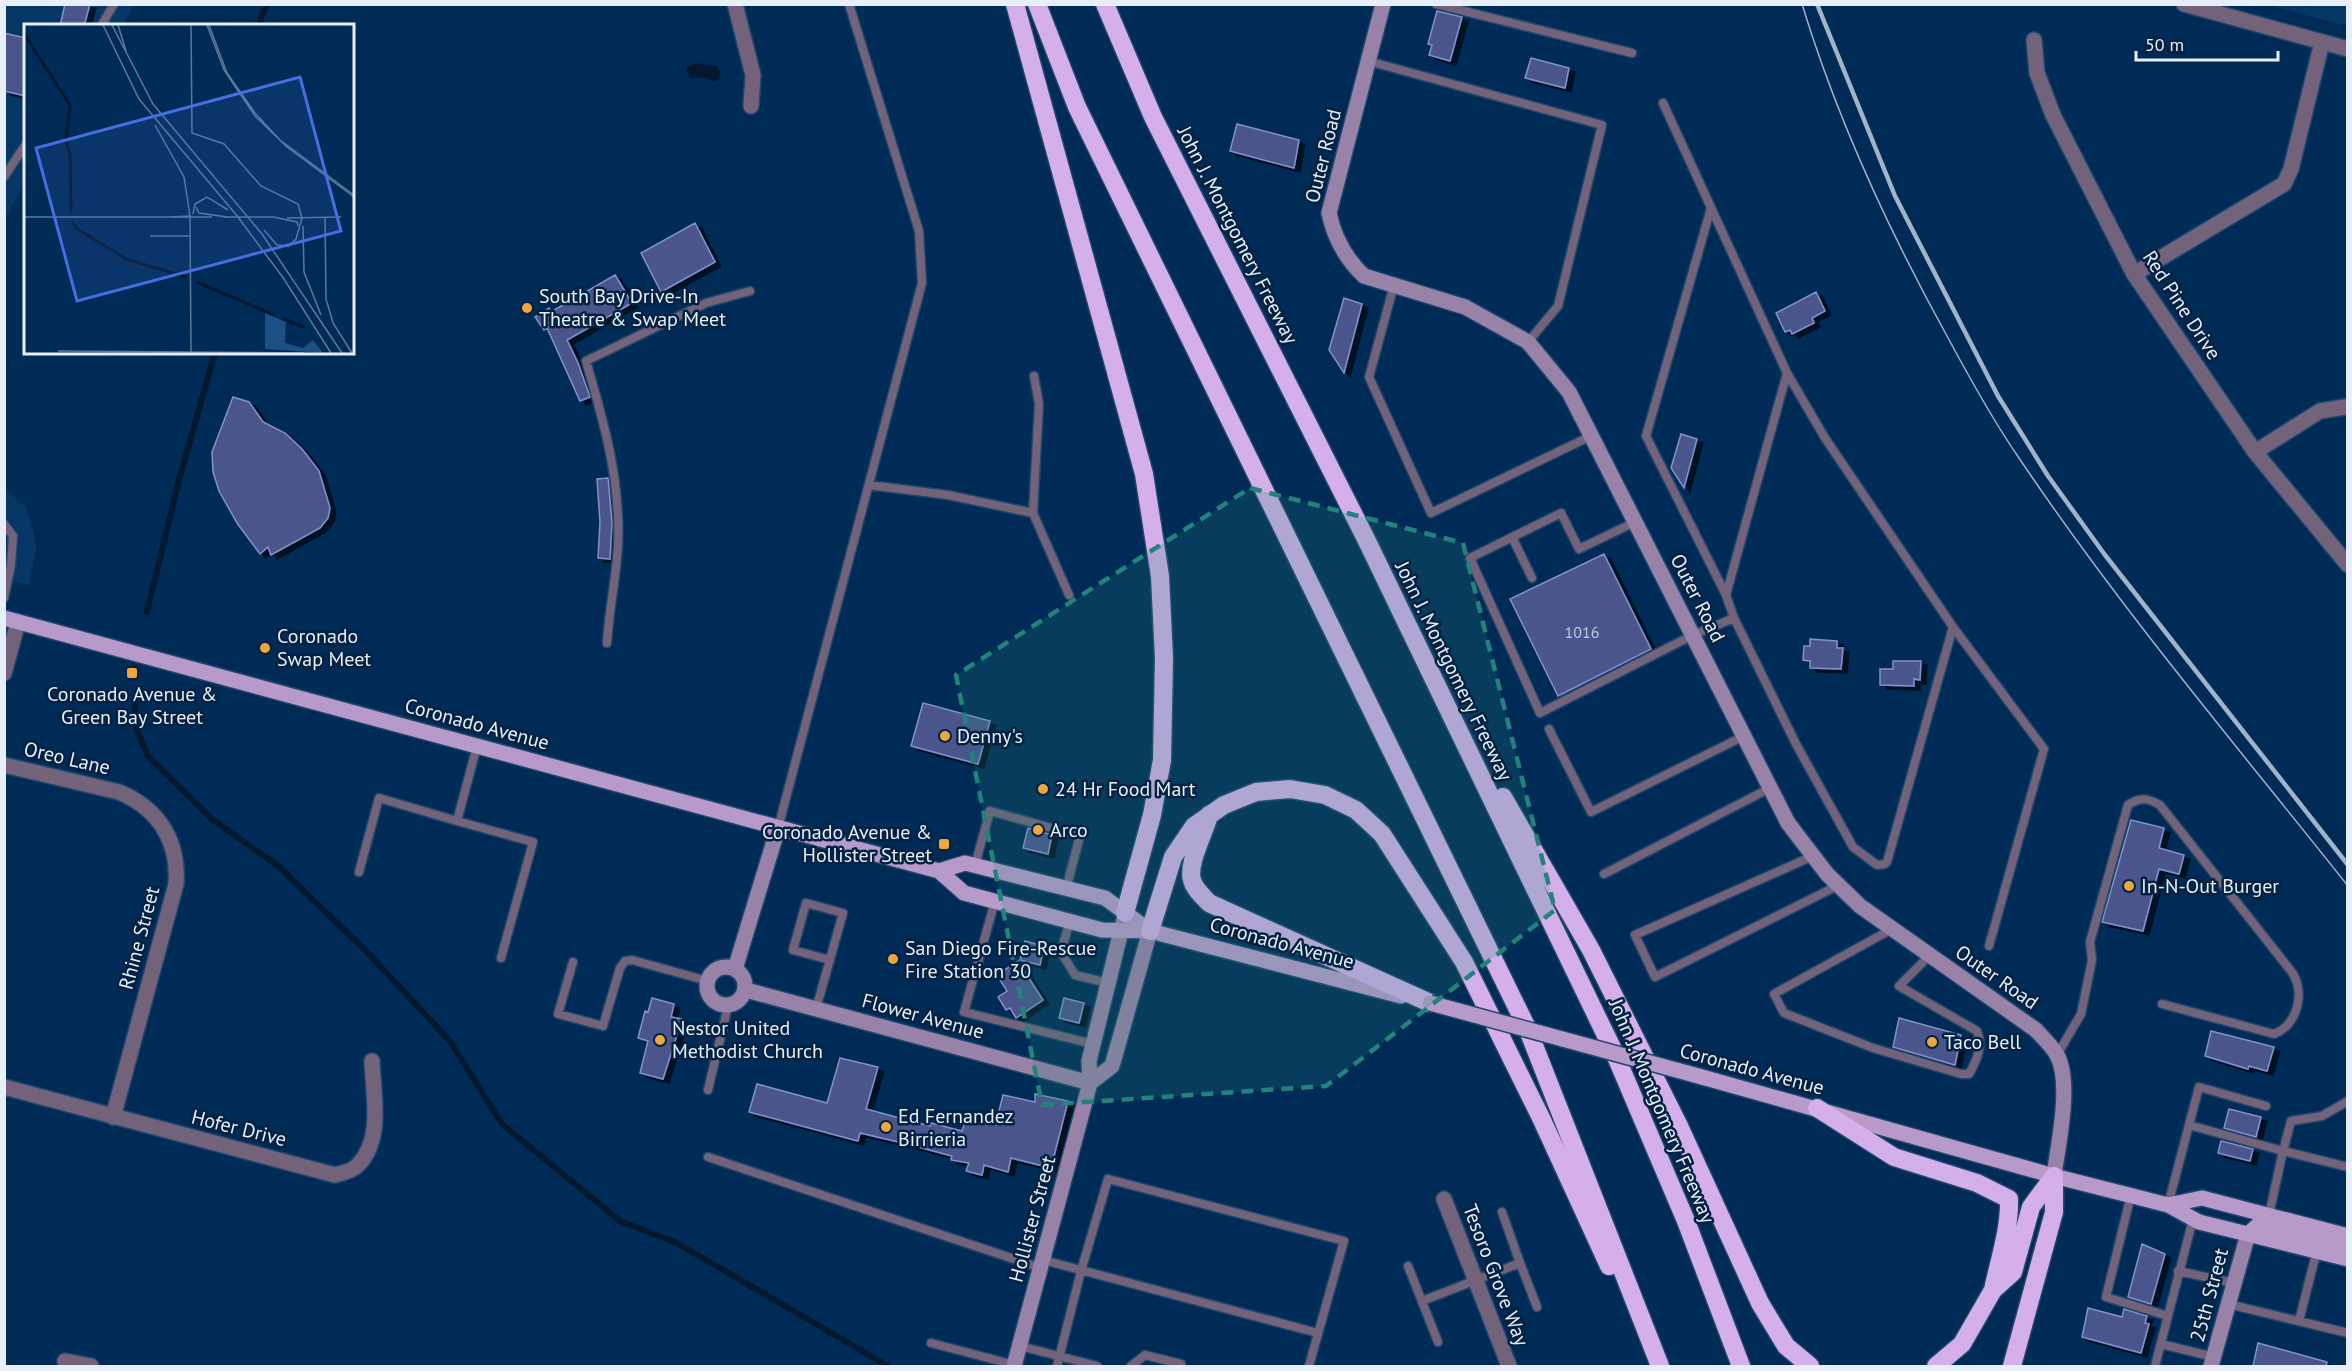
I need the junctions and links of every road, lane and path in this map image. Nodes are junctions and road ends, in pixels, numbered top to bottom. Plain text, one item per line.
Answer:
1 (114, 4) edge
2 (735, 4) edge
3 (849, 4) edge
4 (1016, 4) edge
5 (1037, 4) edge
6 (1105, 4) edge
7 (1383, 4) edge
8 (1436, 4) edge
9 (2184, 4) edge
10 (101, 24) edge
11 (2034, 40) dead end
12 (2322, 42) junction
13 (2348, 49) edge
14 (1632, 53) dead end
15 (1369, 58) junction
16 (1663, 103) dead end
17 (751, 106) dead end
18 (24, 147) edge
19 (4, 177) edge
20 (1711, 208) junction
21 (2134, 274) junction
22 (1394, 285) junction
23 (750, 291) dead end
24 (1528, 342) junction
25 (1787, 373) junction
26 (1034, 376) dead end
27 (2345, 407) dead end
28 (1592, 436) junction
29 (2255, 452) junction
30 (868, 485) junction
31 (1033, 513) junction
32 (1635, 522) junction
33 (4, 524) edge
34 (1512, 537) junction
35 (2348, 565) edge
36 (1532, 578) dead end
37 (1069, 595) dead end
38 (1726, 596) junction
39 (4, 598) edge
40 (1734, 618) junction
41 (11, 620) edge
42 (1953, 627) junction
43 (1693, 635) junction
44 (607, 643) dead end
45 (1425, 663) junction
46 (4, 673) edge
47 (1550, 729) dead end
48 (1744, 736) junction
49 (477, 746) junction
50 (4, 765) edge
51 (1770, 788) junction
52 (119, 792) joint
53 (1209, 815) junction
54 (457, 821) junction
55 (778, 828) junction
56 (1813, 856) junction
57 (975, 865) junction
58 (359, 872) dead end
59 (939, 872) junction
60 (1604, 874) dead end
61 (1839, 885) junction
62 (1066, 889) junction
63 (995, 901) junction
64 (1070, 921) junction
65 (1123, 922) junction
66 (1892, 929) junction
67 (1150, 931) junction
68 (1989, 946) dead end
69 (1930, 955) junction
70 (501, 958) dead end
71 (830, 960) junction
72 (573, 962) dead end
73 (735, 969) junction
74 (708, 981) junction
75 (1108, 983) junction
76 (746, 990) junction
77 (1430, 1003) junction
78 (2162, 1004) dead end
79 (728, 1006) junction
80 (816, 1009) junction
81 (1093, 1044) junction
82 (2057, 1055) junction
83 (372, 1061) dead end
84 (1090, 1083) junction
85 (4, 1088) edge
86 (708, 1090) dead end
87 (2348, 1101) edge
88 (2266, 1106) dead end
89 (1817, 1108) junction
90 (113, 1117) junction
91 (2188, 1125) junction
92 (2283, 1151) junction
93 (708, 1156) dead end
94 (2348, 1167) edge
95 (2054, 1176) junction
96 (2131, 1195) junction
97 (1444, 1199) dead end
98 (2168, 1205) junction
99 (1502, 1212) dead end
100 (2269, 1215) junction
101 (2193, 1219) junction
102 (2248, 1234) junction
103 (2348, 1236) edge
104 (2320, 1240) junction
105 (2348, 1247) edge
106 (2348, 1259) edge
107 (1520, 1263) junction
108 (1042, 1264) junction
109 (1408, 1266) dead end
110 (1081, 1271) junction
111 (2178, 1271) junction
112 (1475, 1280) junction
113 (2234, 1283) junction
114 (1993, 1290) junction
115 (1422, 1301) junction
116 (2228, 1304) junction
117 (1537, 1307) dead end
118 (2168, 1316) junction
119 (2299, 1321) junction
120 (1318, 1333) junction
121 (2348, 1333) edge
122 (1438, 1342) dead end
123 (931, 1343) dead end
124 (2161, 1344) junction
125 (1020, 1346) junction
126 (1059, 1357) junction
127 (65, 1361) dead end
128 (2213, 1362) edge
129 (91, 1366) edge
130 (1015, 1366) edge
131 (1057, 1366) edge
132 (1097, 1366) edge
133 (1131, 1366) edge
134 (1182, 1366) edge
135 (1309, 1366) edge
136 (1509, 1366) edge
137 (1658, 1366) edge
138 (1741, 1366) edge
139 (1810, 1366) edge
140 (1936, 1366) edge
141 (2012, 1366) edge
142 (2155, 1366) edge

1 - 10 lane
2 - 17 street
3 - 30 lane
4 - 65 highway
5 - 137 highway
6 - 45 highway, John J. Montgomery Freeway
7 - 15 street
8 - 14 lane
9 - 12 street
11 - 21 street, Red Pine Drive
12 - 13 street
12 - 21 street
15 - 22 street, Outer Road
15 - 24 lane
16 - 20 lane
18 - 19 lane
20 - 25 lane
20 - 38 lane
21 - 29 street, Red Pine Drive
22 - 24 street, Outer Road
22 - 28 lane
23 - 44 lane
24 - 28 street, Outer Road
25 - 38 lane
25 - 42 lane
26 - 31 lane
27 - 29 street
28 - 32 street, Outer Road
29 - 35 street, Red Pine Drive
30 - 31 lane
30 - 55 lane
31 - 37 lane
32 - 34 lane
32 - 43 street, Outer Road
33 - 39 lane
34 - 36 lane
34 - 43 lane
38 - 40 lane
40 - 42 lane
40 - 43 lane
41 - 46 street
41 - 49 main road, Coronado Avenue
42 - 68 lane
43 - 48 street, Outer Road
45 - 138 highway, John J. Montgomery Freeway
45 - 139 highway
47 - 48 lane
48 - 51 street, Outer Road
49 - 54 lane
49 - 55 main road, Coronado Avenue
50 - 52 street, Oreo Lane
51 - 56 street, Outer Road
51 - 60 lane
52 - 90 street, Rhine Street
53 - 67 highway
53 - 77 highway
53 - 137 highway
54 - 58 lane
54 - 70 lane
55 - 59 main road, Coronado Avenue
55 - 73 street
56 - 61 street, Outer Road
56 - 61 lane
57 - 59 main road, Coronado Avenue
57 - 62 main road, Coronado Avenue
57 - 62 lane
59 - 63 main road, Coronado Avenue
61 - 66 street, Outer Road
62 - 65 main road, Coronado Avenue
63 - 64 main road, Coronado Avenue
63 - 81 lane
64 - 65 main road, Coronado Avenue
64 - 75 lane
65 - 67 main road, Coronado Avenue
65 - 75 street, Hollister Street
66 - 69 street, Outer Road
66 - 69 lane
67 - 77 main road, Coronado Avenue
67 - 84 street
69 - 82 street, Outer Road
71 - 71 lane
71 - 80 lane
72 - 74 lane
73 - 74 street
73 - 76 street
74 - 79 street
75 - 81 street, Hollister Street
76 - 79 street
76 - 80 street, Flower Avenue
77 - 89 main road, Coronado Avenue, bridge
78 - 82 lane
79 - 86 lane
80 - 84 street, Flower Avenue
81 - 84 street, Hollister Street
82 - 95 street, Outer Road
83 - 90 street, Hofer Drive
84 - 108 street, Hollister Street
85 - 90 street, Hofer Drive
87 - 92 lane
88 - 91 lane
89 - 95 main road, Coronado Avenue
89 - 114 highway
91 - 92 lane
91 - 98 lane
92 - 94 lane
92 - 100 lane
93 - 108 lane
95 - 96 main road, Coronado Avenue
95 - 114 highway
95 - 141 highway
96 - 98 main road, Coronado Avenue
96 - 118 lane
97 - 112 street, Tesoro Grove Way
98 - 100 main road, Coronado Avenue
98 - 101 main road, Coronado Avenue
99 - 107 lane
100 - 104 main road, Coronado Avenue
101 - 102 main road, Coronado Avenue
101 - 111 lane
102 - 104 main road, Coronado Avenue
102 - 113 street, 25th Street
103 - 104 main road, Coronado Avenue
104 - 105 main road
104 - 106 main road, Coronado Avenue
104 - 119 lane
107 - 112 lane
107 - 117 lane
108 - 110 lane
108 - 125 street, Hollister Street
109 - 115 lane
110 - 120 lane
110 - 120 lane
110 - 126 lane
111 - 113 lane
111 - 118 lane
112 - 115 lane
112 - 136 street, Tesoro Grove Way
113 - 116 street, 25th Street
114 - 140 highway
115 - 122 lane
116 - 119 lane
116 - 128 street, 25th Street
118 - 124 lane
119 - 121 lane
120 - 135 lane
123 - 130 lane
124 - 128 lane
124 - 142 lane
125 - 126 lane
125 - 130 street, Hollister Street
126 - 131 lane
126 - 132 lane
127 - 129 street
133 - 134 lane

